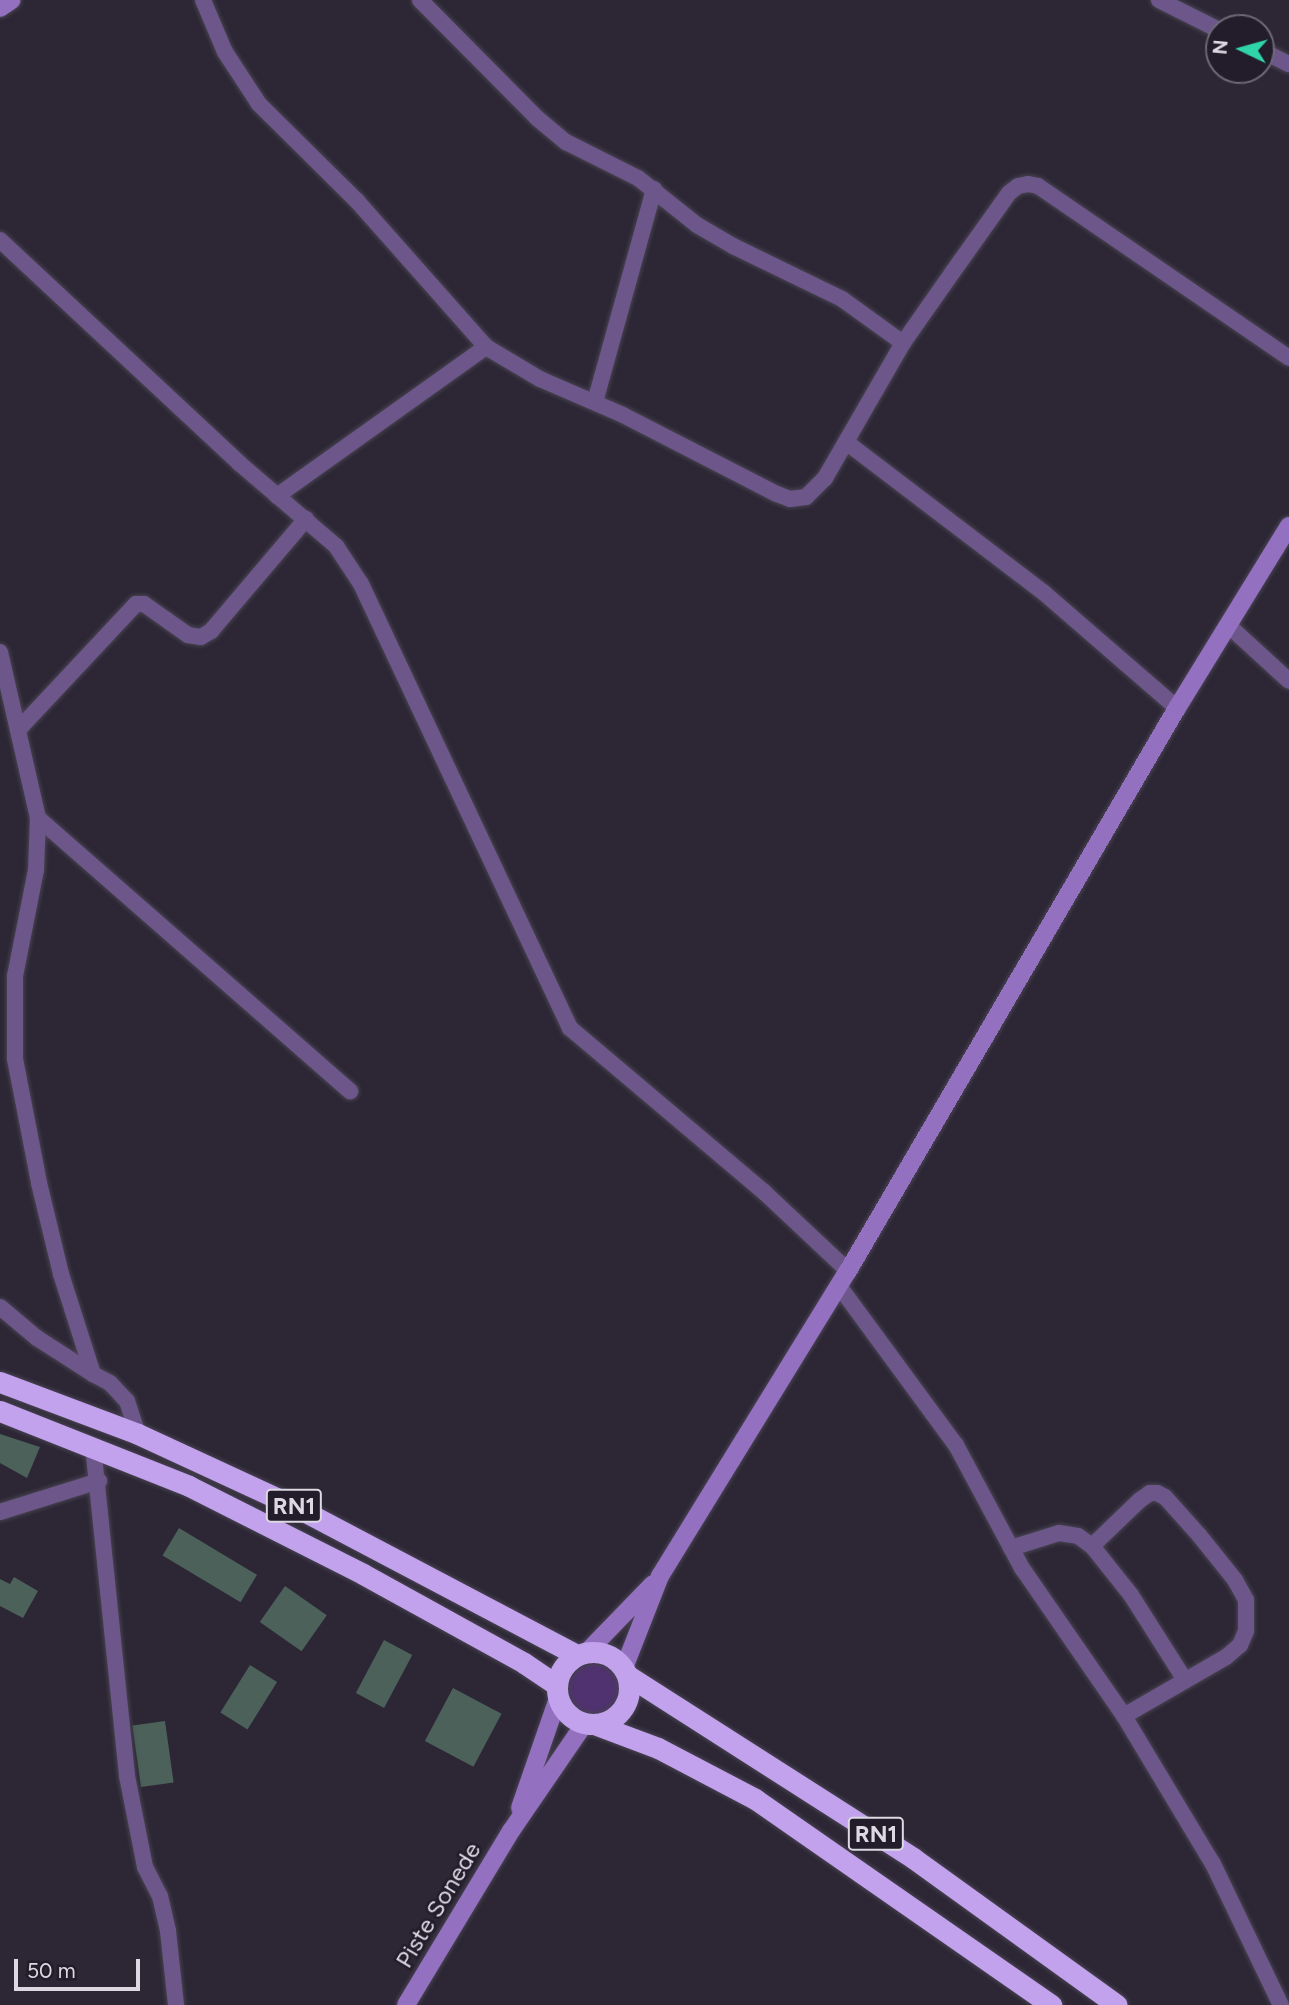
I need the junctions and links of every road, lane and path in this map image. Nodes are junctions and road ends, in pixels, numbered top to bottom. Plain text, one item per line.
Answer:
1 (12, 0) edge
2 (203, 0) edge
3 (420, 0) edge
4 (1160, 0) edge
5 (0, 8) edge
6 (1205, 23) edge
7 (654, 189) junction
8 (0, 240) edge
9 (904, 343) junction
10 (486, 346) junction
11 (1289, 358) edge
12 (595, 402) junction
13 (846, 442) junction
14 (277, 496) junction
15 (306, 519) junction
16 (1289, 526) edge
17 (1229, 626) junction
18 (1, 657) edge
19 (1289, 681) edge
20 (1177, 708) junction
21 (18, 730) junction
22 (38, 818) junction
23 (350, 1091) dead end
24 (844, 1278) junction
25 (0, 1307) edge
26 (93, 1374) junction
27 (0, 1381) edge
28 (0, 1411) edge
29 (138, 1434) junction
30 (93, 1446) junction
31 (99, 1481) junction
32 (0, 1512) edge
33 (1092, 1546) junction
34 (1012, 1548) junction
35 (660, 1576) junction
36 (583, 1653) junction
37 (626, 1671) junction
38 (1185, 1680) junction
39 (558, 1691) junction
40 (1124, 1716) junction
41 (589, 1723) junction
42 (511, 1831) junction
43 (176, 2005) edge
44 (406, 2005) edge
45 (1051, 2005) edge
46 (1117, 2005) edge
47 (1281, 2005) edge

1 - 5 street
2 - 10 street
3 - 7 street
4 - 6 street
7 - 9 street
7 - 12 street
8 - 14 street
9 - 11 street
9 - 13 street
10 - 12 street
10 - 14 street
12 - 13 street
13 - 20 street
14 - 15 street
15 - 21 street
15 - 24 street
16 - 17 street
17 - 19 street
17 - 20 street
18 - 21 street
20 - 24 street
21 - 22 street
22 - 23 street
22 - 26 street
24 - 34 street
24 - 35 street
25 - 26 street
26 - 29 street
27 - 29 highway, RN1
28 - 30 highway, RN1
29 - 36 highway, RN1
30 - 31 street
30 - 39 highway, RN1
31 - 32 street
31 - 43 street
33 - 34 street
33 - 38 street
33 - 38 street
34 - 40 street
35 - 36 street
35 - 37 street
36 - 37 highway, RN1
36 - 39 highway
37 - 41 highway
37 - 46 highway, RN1
38 - 40 street
39 - 41 highway, RN1
39 - 42 street, Piste Sonede
40 - 47 street
41 - 42 street, Piste Sonede
41 - 45 highway, RN1
42 - 44 street, Piste Sonede

